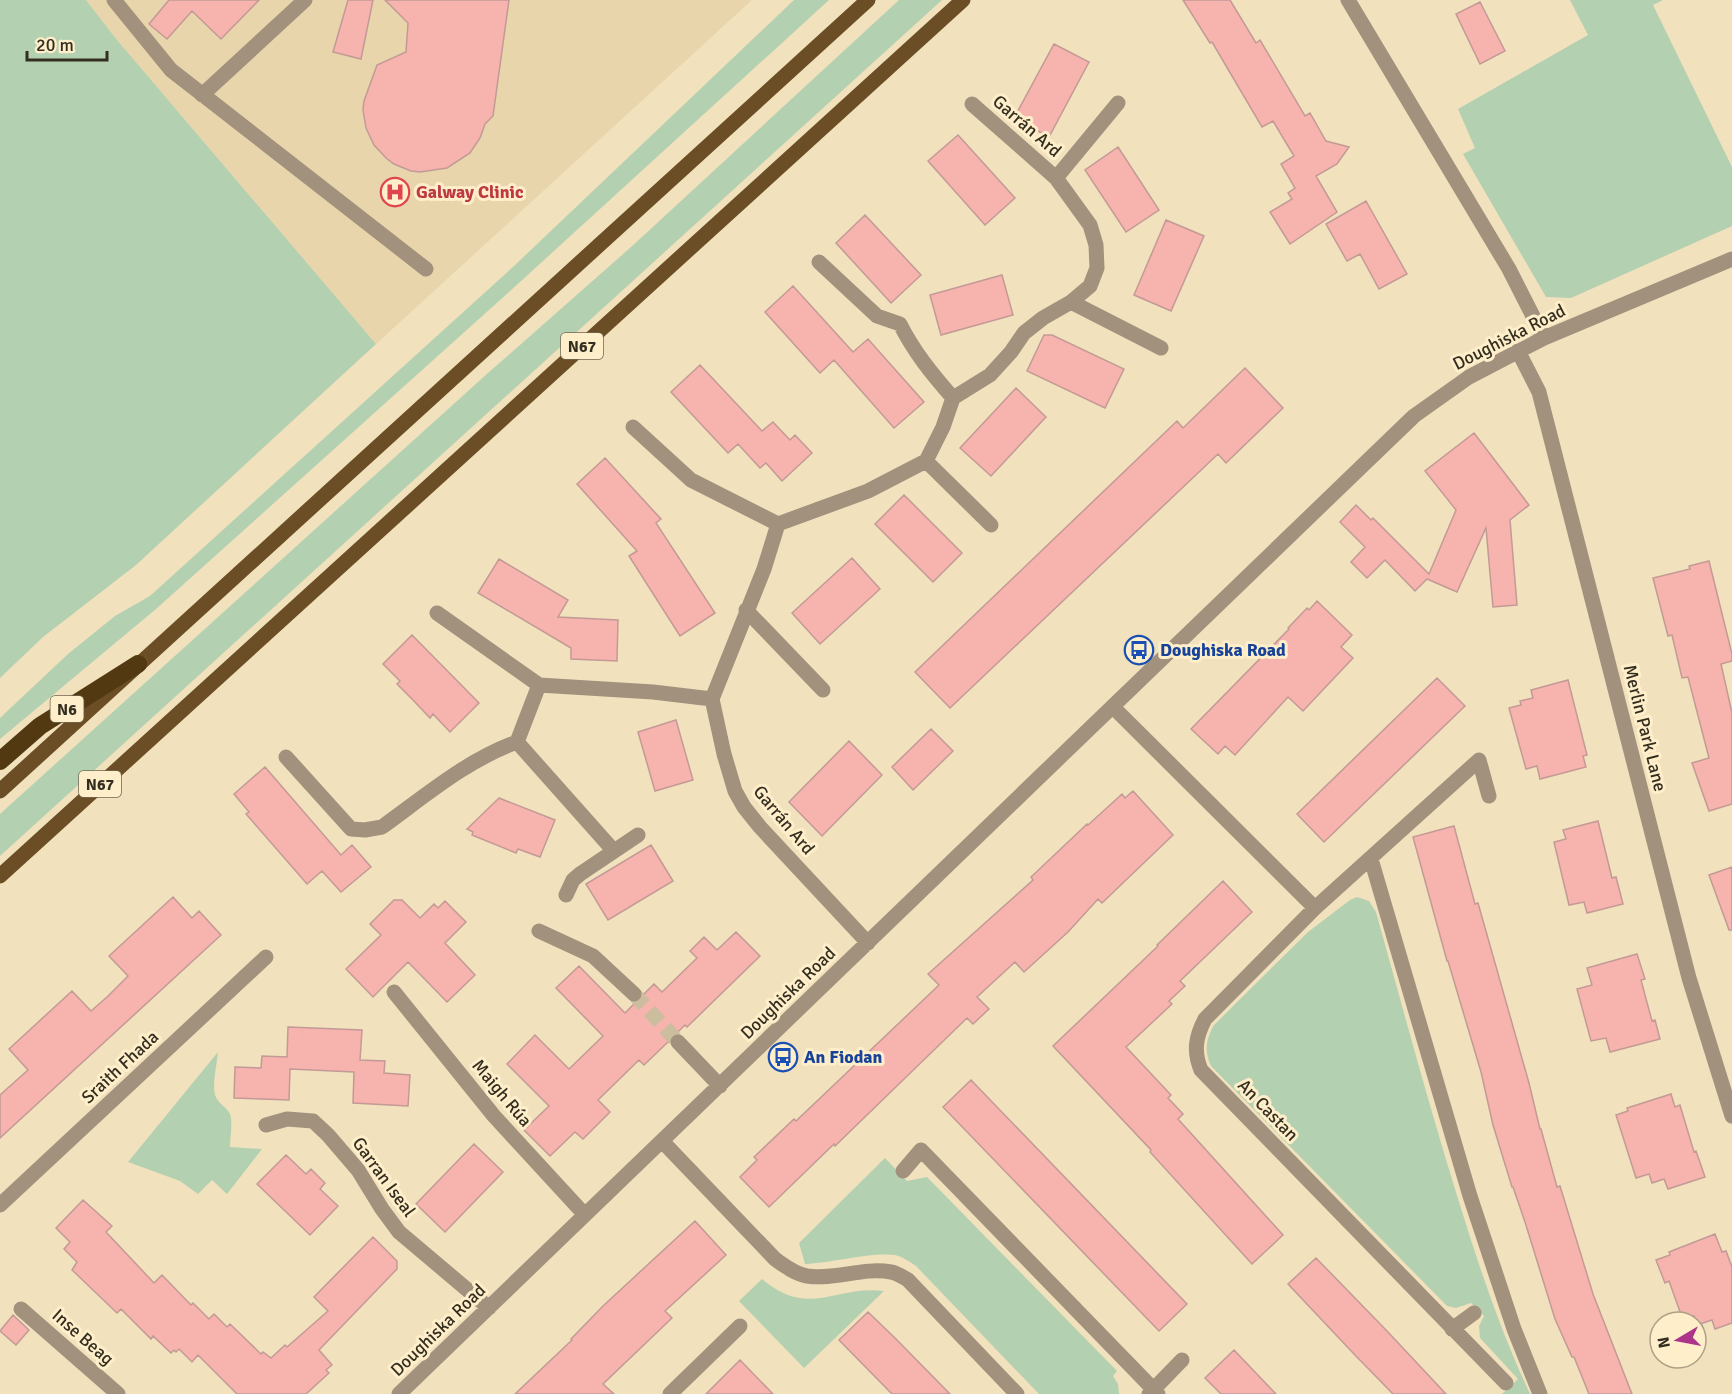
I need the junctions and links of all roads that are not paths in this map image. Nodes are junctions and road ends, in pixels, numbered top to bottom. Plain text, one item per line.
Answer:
1 (114, 0) edge
2 (305, 0) edge
3 (868, 0) edge
4 (963, 0) edge
5 (1348, 0) edge
6 (202, 95) junction
7 (1118, 103) dead end
8 (972, 104) dead end
9 (1056, 178) junction
10 (1732, 259) edge
11 (819, 262) dead end
12 (426, 269) dead end
13 (1071, 302) junction
14 (1544, 338) junction
15 (1161, 348) dead end
16 (1518, 351) junction
17 (953, 398) junction
18 (633, 427) dead end
19 (926, 461) junction
20 (778, 524) junction
21 (991, 525) dead end
22 (746, 610) junction
23 (437, 613) dead end
24 (138, 664) junction
25 (539, 685) junction
26 (823, 690) dead end
27 (712, 699) junction
28 (1113, 707) junction
29 (517, 742) junction
30 (286, 757) dead end
31 (0, 761) edge
32 (0, 791) edge
33 (1489, 796) dead end
34 (638, 835) dead end
35 (613, 850) junction
36 (1371, 859) junction
37 (0, 876) edge
38 (566, 895) dead end
39 (1315, 908) junction
40 (539, 931) dead end
41 (868, 944) junction
42 (266, 957) dead end
43 (394, 992) dead end
44 (634, 993) tunnel mouth
45 (678, 1042) tunnel mouth
46 (720, 1086) junction
47 (1732, 1116) edge
48 (266, 1125) dead end
49 (662, 1141) junction
50 (903, 1171) dead end
51 (0, 1205) edge
52 (585, 1215) junction
53 (489, 1308) junction
54 (21, 1309) dead end
55 (1474, 1313) dead end
56 (740, 1326) dead end
57 (1452, 1329) junction
58 (1182, 1360) dead end
59 (1506, 1383) dead end
60 (1154, 1392) edge
61 (118, 1394) edge
62 (399, 1394) edge
63 (670, 1394) edge
64 (1017, 1394) edge
65 (1540, 1394) edge

1 - 6 street
2 - 6 street
3 - 24 main road
4 - 37 main road, N67
5 - 14 street
6 - 12 street
7 - 9 street, Garrán Ard
8 - 9 street, Garrán Ard
9 - 13 street, Garrán Ard
10 - 14 street, Doughiska Road
11 - 17 street
13 - 15 street
13 - 17 street, Garrán Ard
14 - 16 street, Doughiska Road
16 - 28 street, Doughiska Road
16 - 47 street, Merlin Park Lane
17 - 19 street
18 - 20 street
19 - 20 street
19 - 21 street
20 - 22 street
22 - 26 street
22 - 27 street
23 - 25 street
24 - 31 highway, N6
24 - 32 main road
25 - 27 street
25 - 29 street
27 - 41 street, Garrán Ard
28 - 39 street
28 - 41 street, Doughiska Road
29 - 30 street
29 - 35 street
33 - 36 street, An Castan
34 - 35 street
35 - 38 street
36 - 39 street, An Castan
36 - 65 street
39 - 57 street, An Castan
40 - 44 street
41 - 46 street, Doughiska Road
42 - 51 street, Sraith Fhada
43 - 52 street, Maigh Rúa
45 - 46 street
46 - 49 street, Doughiska Road
48 - 53 street, Garran Iseal
49 - 52 street, Doughiska Road
49 - 64 street
50 - 60 street
52 - 53 street, Doughiska Road
53 - 62 street, Doughiska Road
54 - 61 street, Inse Beag
55 - 57 street
56 - 63 street
57 - 59 street, An Castan
58 - 60 street

